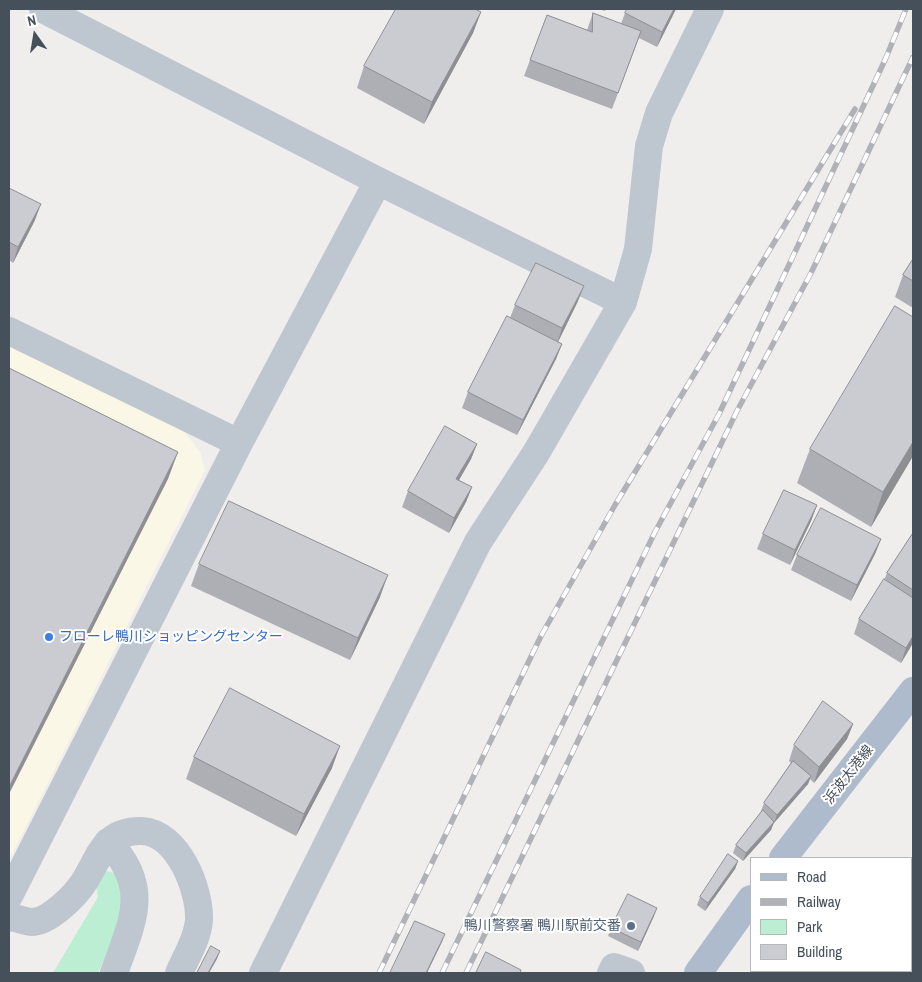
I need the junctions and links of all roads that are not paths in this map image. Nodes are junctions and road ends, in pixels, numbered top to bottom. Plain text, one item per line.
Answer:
1 (43, 9) edge
2 (710, 9) edge
3 (378, 181) junction
4 (623, 302) junction
5 (9, 331) edge
6 (239, 443) junction
7 (913, 691) edge
8 (108, 842) junction
9 (784, 857) edge
10 (9, 896) edge
11 (750, 901) edge
12 (9, 917) edge
13 (114, 973) edge
14 (180, 973) edge
15 (263, 973) edge
16 (611, 973) edge
17 (631, 973) edge
18 (698, 973) edge

1 - 3 street
2 - 4 street
3 - 4 street
3 - 6 street
4 - 15 street
5 - 6 street
6 - 10 street
7 - 9 main road, 浜波太港線
8 - 12 street
8 - 13 street
8 - 14 street
11 - 18 main road
16 - 17 street

